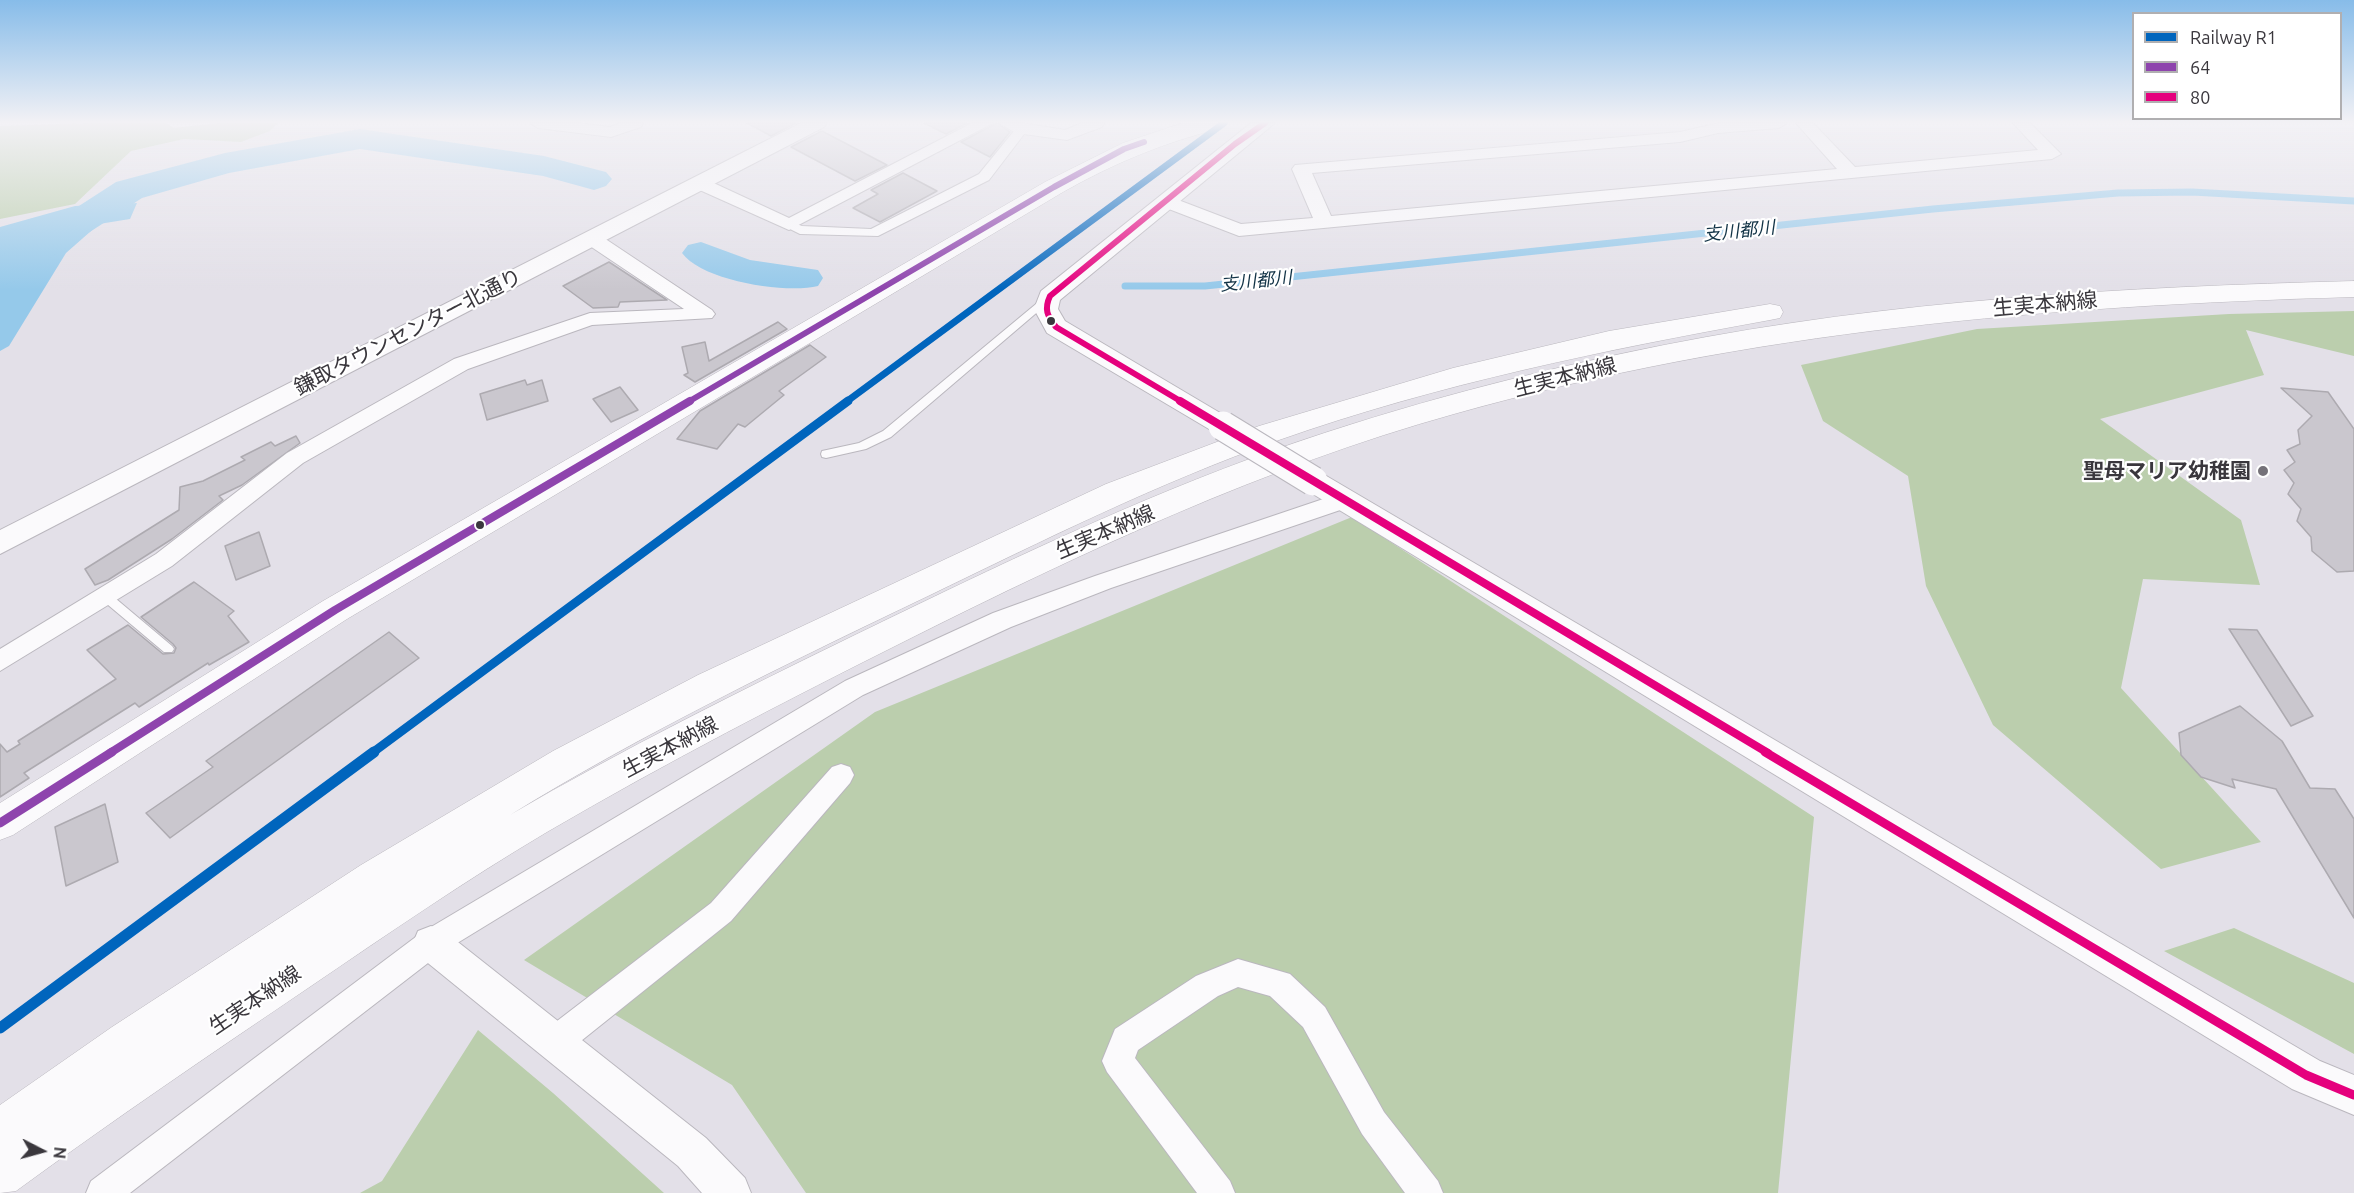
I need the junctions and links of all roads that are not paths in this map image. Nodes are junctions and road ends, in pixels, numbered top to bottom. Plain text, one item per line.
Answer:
1 (708, 179) edge
2 (878, 179) edge
3 (981, 179) edge
4 (1068, 179) edge
5 (1194, 179) edge
6 (1305, 179) edge
7 (1768, 179) edge
8 (699, 183) junction
9 (1167, 202) junction
10 (1324, 221) junction
11 (789, 225) junction
12 (591, 238) junction
13 (2354, 270) edge
14 (2354, 290) edge
15 (1050, 296) junction
16 (826, 454) dead end
17 (1344, 500) junction
18 (0, 543) edge
19 (105, 596) junction
20 (168, 649) dead end
21 (0, 661) edge
22 (841, 776) dead end
23 (0, 823) edge
24 (431, 943) junction
25 (555, 1042) junction
26 (2354, 1095) edge
27 (0, 1131) edge
28 (0, 1175) edge
29 (103, 1193) edge
30 (730, 1193) edge
31 (1218, 1193) edge
32 (1426, 1193) edge

1 - 8 street, 鎌取タウンセンター北通り
2 - 11 street
3 - 11 street
4 - 23 main road
5 - 9 street
6 - 10 street
7 - 10 street
8 - 11 street
8 - 12 street, 鎌取タウンセンター北通り
9 - 10 street
9 - 15 street
12 - 18 street, 鎌取タウンセンター北通り
12 - 19 street
13 - 27 main road, 生実本納線
14 - 28 main road, 生実本納線
15 - 16 lane
15 - 17 street, bridge
17 - 24 street
17 - 26 street
19 - 20 lane
19 - 21 street
22 - 25 street
24 - 25 street
24 - 29 street
25 - 30 street
31 - 32 street

